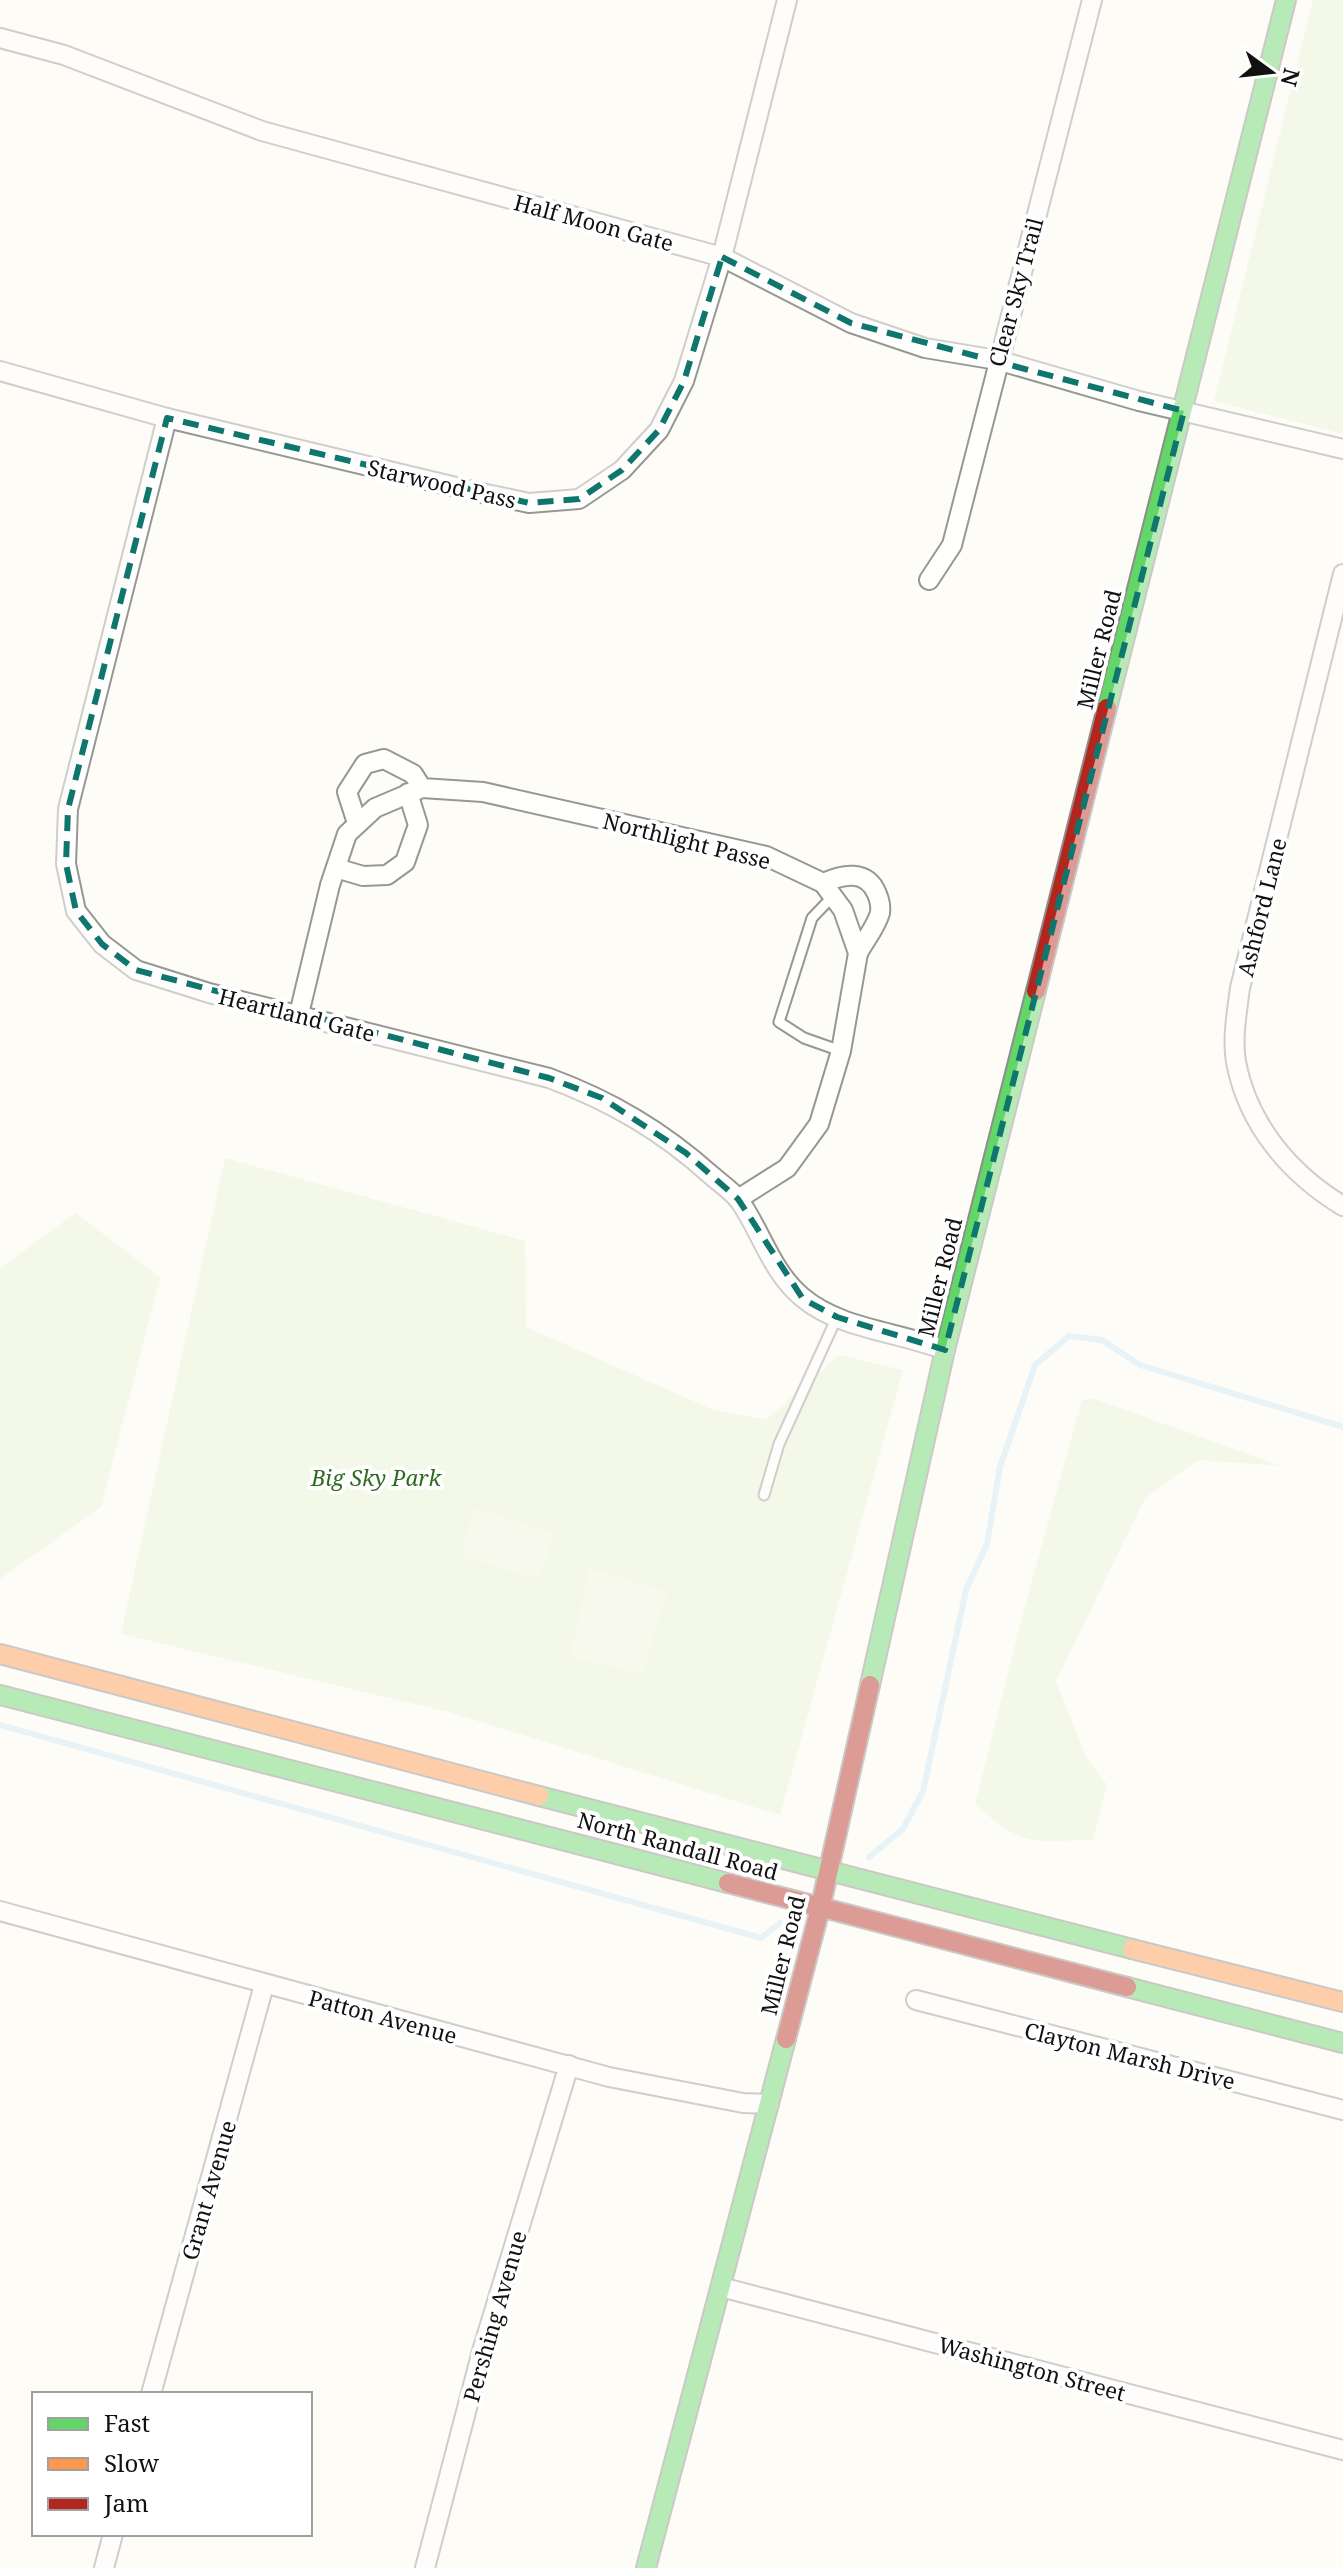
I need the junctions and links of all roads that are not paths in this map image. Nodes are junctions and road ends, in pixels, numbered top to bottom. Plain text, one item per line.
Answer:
1 (787, 0) edge
2 (1092, 0) edge
3 (1286, 0) edge
4 (0, 38) edge
5 (722, 257) junction
6 (997, 360) junction
7 (0, 371) edge
8 (1184, 411) junction
9 (167, 418) junction
10 (1343, 449) edge
11 (1343, 574) edge
12 (929, 580) dead end
13 (415, 791) junction
14 (357, 823) junction
15 (336, 868) junction
16 (828, 889) junction
17 (858, 953) junction
18 (299, 1014) junction
19 (841, 1051) junction
20 (738, 1199) junction
21 (1343, 1206) edge
22 (837, 1317) junction
23 (945, 1350) junction
24 (764, 1495) dead end
25 (0, 1654) edge
26 (0, 1695) edge
27 (827, 1872) junction
28 (820, 1909) junction
29 (0, 1911) edge
30 (264, 1985) junction
31 (916, 2000) dead end
32 (1343, 2002) edge
33 (1343, 2043) edge
34 (569, 2065) junction
35 (769, 2104) junction
36 (1343, 2110) edge
37 (721, 2287) junction
38 (152, 2392) edge
39 (1343, 2450) edge
40 (112, 2536) edge
41 (104, 2568) edge
42 (425, 2568) edge
43 (646, 2568) edge

1 - 5 street, Starwood Pass
2 - 6 street, Clear Sky Trail
3 - 8 main road, Miller Road
4 - 5 street, Half Moon Gate
5 - 6 street, Half Moon Gate
5 - 9 street, Starwood Pass
6 - 8 street, Half Moon Gate
6 - 12 street, Clear Sky Trail
7 - 9 street, Starwood Pass
8 - 10 street, Half Moon Gate
8 - 23 main road, Miller Road
9 - 18 street, Heartland Gate
11 - 21 street, Ashford Lane
13 - 14 street, Northlight Passe
13 - 14 street
13 - 15 street
13 - 16 street, Northlight Passe
14 - 15 street, Northlight Passe
15 - 18 street, Northlight Passe
16 - 17 street
16 - 17 street
16 - 19 lane
17 - 19 street
18 - 20 street, Heartland Gate
19 - 20 street
20 - 22 street, Heartland Gate
22 - 23 street, Heartland Gate
22 - 24 lane
23 - 27 main road, Miller Road
25 - 27 main road, North Randall Road
26 - 28 main road, North Randall Road
27 - 28 main road, Miller Road
27 - 32 main road, North Randall Road
28 - 33 main road, North Randall Road
28 - 35 main road, Miller Road
29 - 30 street, Patton Avenue
30 - 34 street, Patton Avenue
30 - 38 street, Grant Avenue
31 - 36 street, Clayton Marsh Drive
34 - 35 street, Patton Avenue
34 - 42 street, Pershing Avenue
35 - 37 main road, Miller Road
37 - 39 street, Washington Street
37 - 43 main road, Miller Road
40 - 41 street

